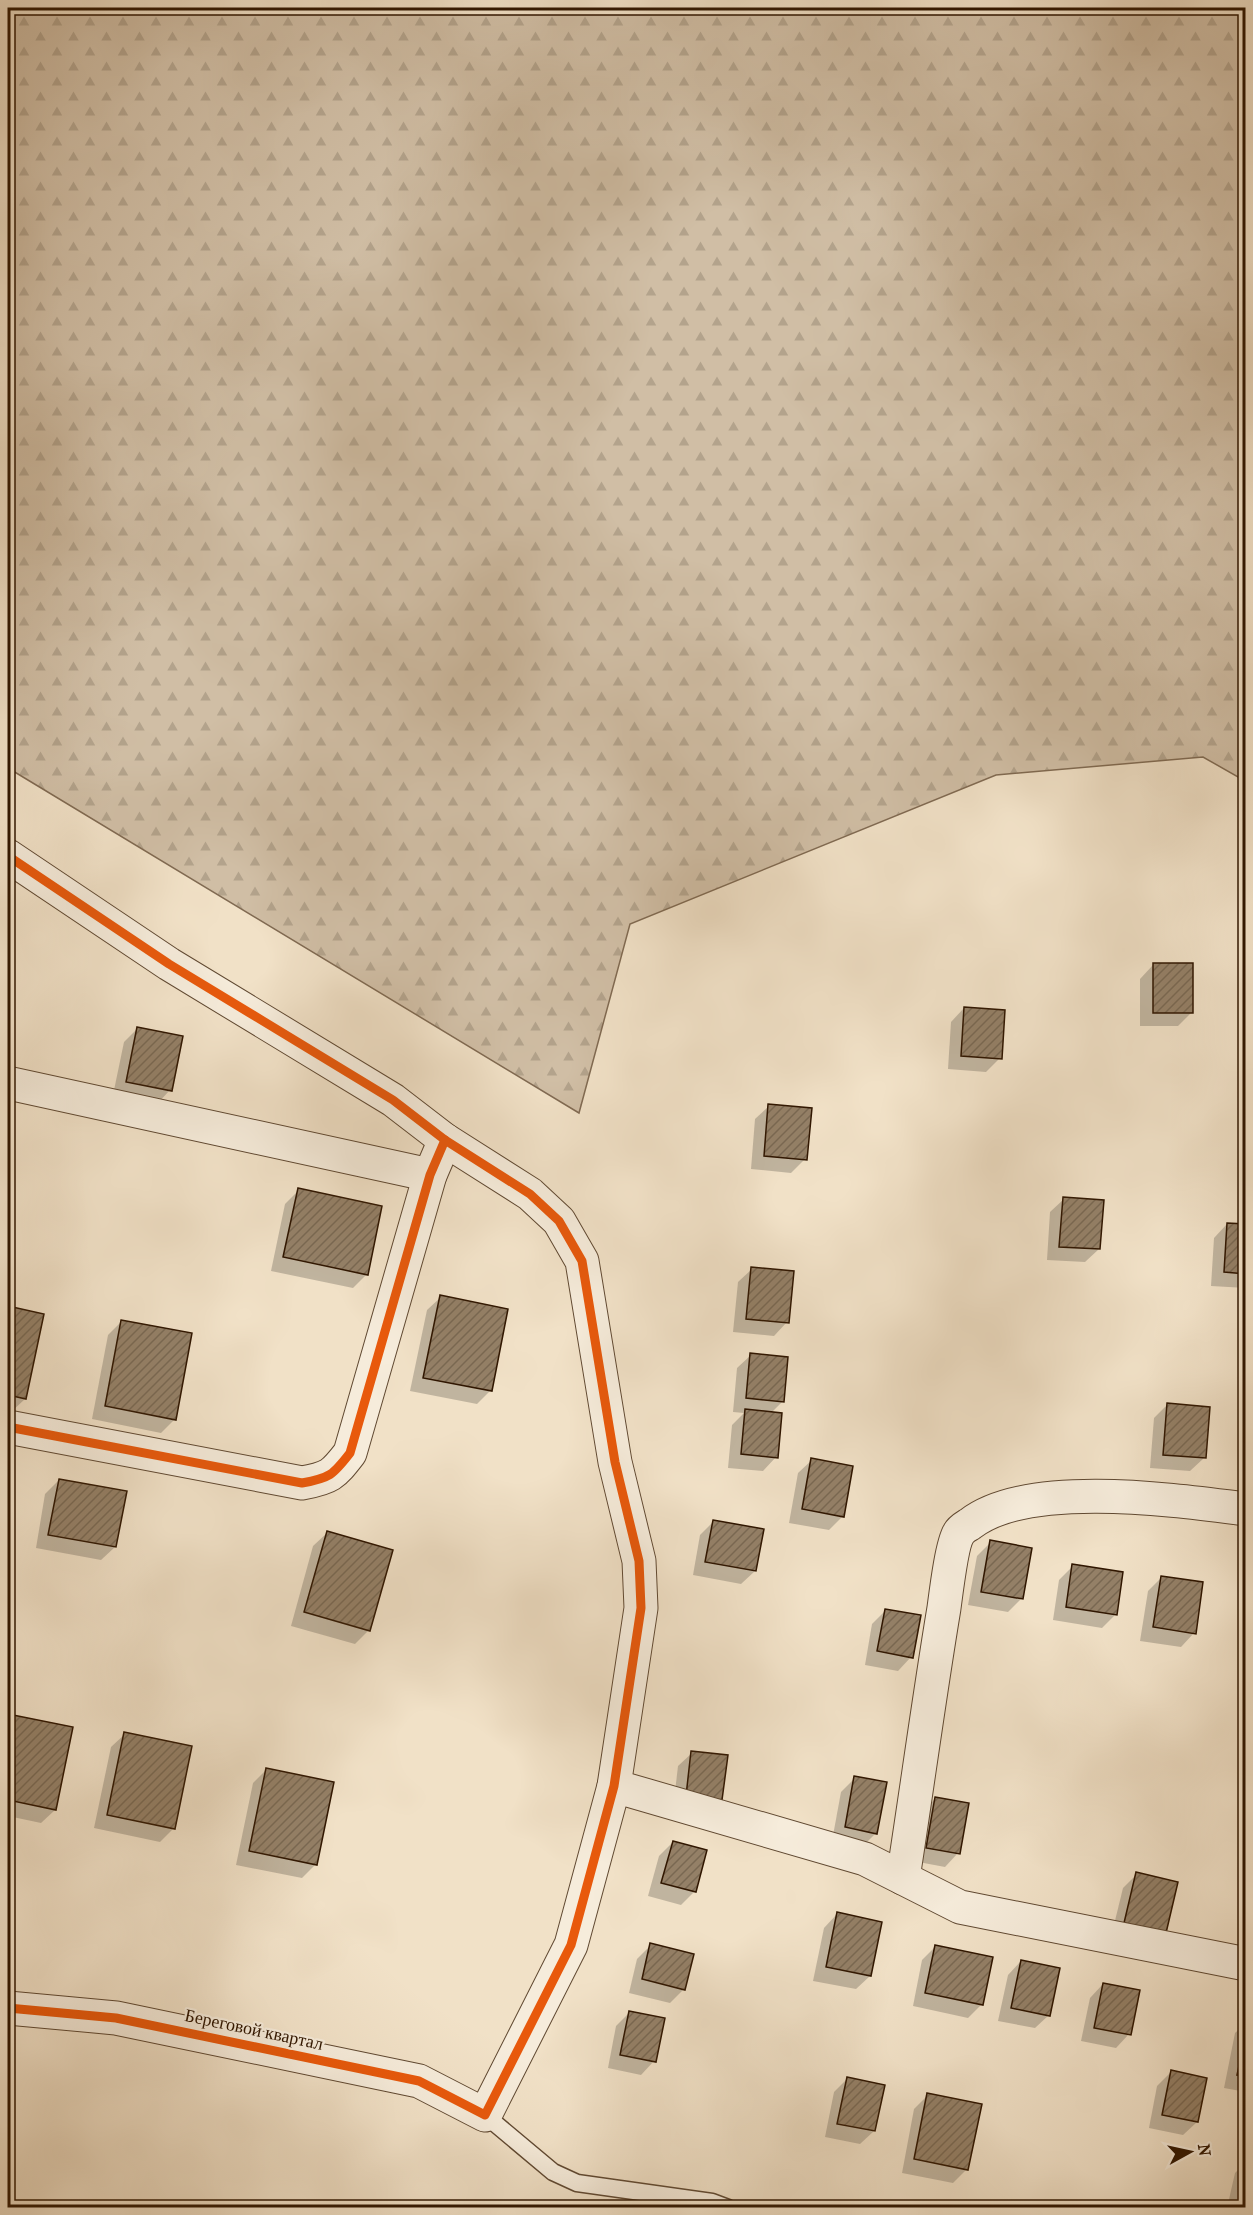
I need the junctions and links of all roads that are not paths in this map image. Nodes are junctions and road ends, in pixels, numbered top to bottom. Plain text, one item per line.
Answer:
1 (8, 856) edge
2 (8, 1083) edge
3 (445, 1140) junction
4 (429, 1174) junction
5 (8, 1427) edge
6 (1245, 1509) edge
7 (614, 1786) junction
8 (903, 1878) junction
9 (1245, 1964) edge
10 (8, 2008) edge
11 (485, 2115) junction
12 (728, 2208) edge

1 - 3 street
2 - 4 street
3 - 4 street
3 - 7 street
4 - 5 street
6 - 8 street
7 - 8 street
7 - 11 street
8 - 9 street
10 - 11 street, Береговой квартал
11 - 12 lane

